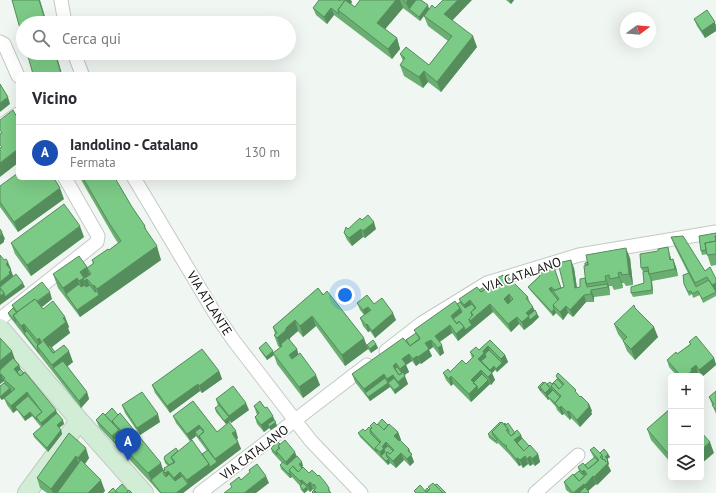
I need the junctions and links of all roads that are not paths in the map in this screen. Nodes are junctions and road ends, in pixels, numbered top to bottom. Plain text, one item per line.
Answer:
1 (61, 0) edge
2 (64, 16) edge
3 (0, 42) edge
4 (77, 60) edge
5 (16, 72) edge
6 (81, 72) edge
7 (16, 115) edge
8 (0, 126) edge
9 (66, 180) edge
10 (135, 180) edge
11 (716, 232) edge
12 (0, 319) edge
13 (0, 328) edge
14 (79, 420) junction
15 (295, 421) junction
16 (578, 455) dead end
17 (27, 493) edge
18 (144, 493) edge
19 (200, 493) edge
20 (361, 493) edge
21 (535, 493) edge

1 - 2 street
3 - 5 street
4 - 6 street
7 - 8 street
9 - 12 street
10 - 15 street, VIA ATLANTE
11 - 15 street, VIA CATALANO
13 - 14 main road
14 - 17 main road
14 - 18 main road
15 - 19 street, VIA CATALANO
15 - 20 street, VIA ATLANTE
16 - 21 street

